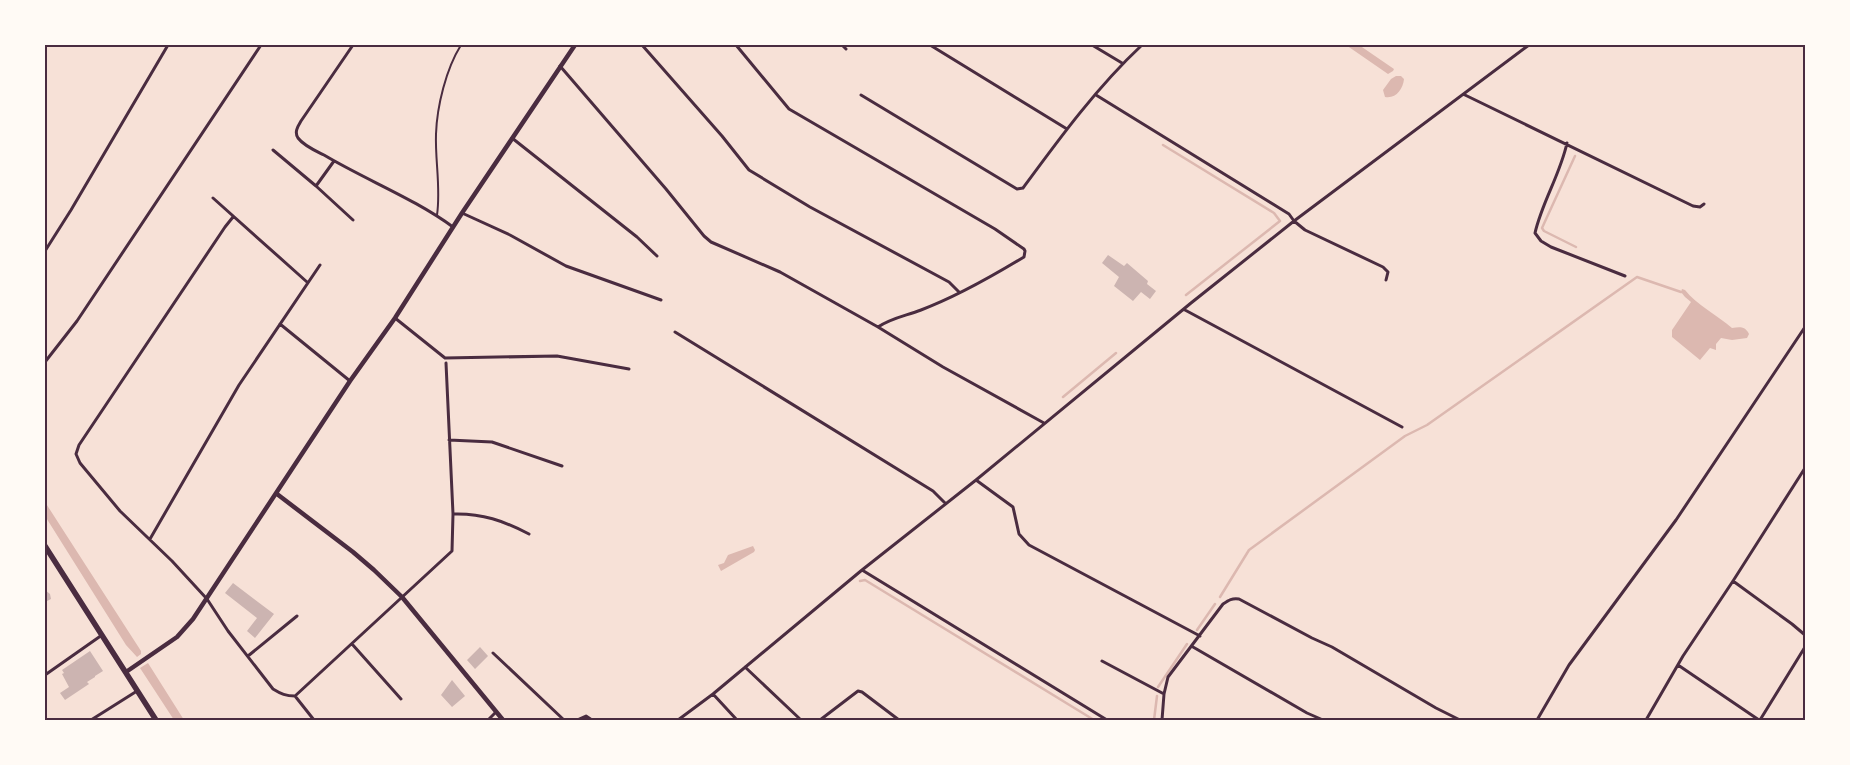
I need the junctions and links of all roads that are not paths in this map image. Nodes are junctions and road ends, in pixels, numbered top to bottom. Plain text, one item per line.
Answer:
1 (168, 45) edge
2 (261, 45) edge
3 (353, 45) edge
4 (461, 45) edge
5 (575, 45) edge
6 (642, 45) edge
7 (736, 45) edge
8 (842, 45) edge
9 (930, 45) edge
10 (1092, 45) edge
11 (1142, 45) edge
12 (1529, 45) edge
13 (846, 49) dead end
14 (1122, 63) junction
15 (560, 66) junction
16 (1096, 95) junction
17 (1465, 95) junction
18 (861, 96) dead end
19 (1067, 129) junction
20 (512, 138) junction
21 (1567, 143) junction
22 (273, 150) dead end
23 (334, 161) junction
24 (316, 186) junction
25 (213, 198) dead end
26 (1704, 204) dead end
27 (462, 213) junction
28 (437, 215) junction
29 (233, 217) junction
30 (353, 220) dead end
31 (1294, 222) junction
32 (453, 227) junction
33 (45, 251) edge
34 (657, 256) dead end
35 (320, 265) dead end
36 (1625, 276) dead end
37 (1386, 280) dead end
38 (307, 282) junction
39 (959, 292) junction
40 (660, 300) dead end
41 (1185, 310) junction
42 (395, 318) junction
43 (280, 324) junction
44 (878, 327) junction
45 (1805, 327) edge
46 (674, 332) dead end
47 (45, 362) edge
48 (446, 363) dead end
49 (628, 369) dead end
50 (350, 381) junction
51 (1044, 423) junction
52 (1402, 427) dead end
53 (449, 440) junction
54 (562, 466) dead end
55 (1805, 468) edge
56 (976, 480) junction
57 (277, 494) junction
58 (945, 503) junction
59 (453, 514) junction
60 (529, 534) dead end
61 (150, 539) junction
62 (45, 546) edge
63 (862, 570) junction
64 (1733, 581) junction
65 (402, 598) junction
66 (207, 599) junction
67 (298, 616) dead end
68 (102, 634) junction
69 (1805, 635) edge
70 (1200, 636) junction
71 (352, 644) junction
72 (1192, 647) junction
73 (1805, 647) edge
74 (493, 653) dead end
75 (248, 656) junction
76 (1102, 661) dead end
77 (1678, 665) junction
78 (745, 667) junction
79 (126, 672) junction
80 (45, 675) edge
81 (138, 690) junction
82 (713, 694) junction
83 (1164, 694) junction
84 (295, 696) junction
85 (401, 699) dead end
86 (496, 712) junction
87 (91, 720) edge
88 (156, 720) edge
89 (314, 720) edge
90 (488, 720) edge
91 (503, 720) edge
92 (564, 720) edge
93 (577, 720) edge
94 (592, 720) edge
95 (678, 720) edge
96 (737, 720) edge
97 (802, 720) edge
98 (820, 720) edge
99 (899, 720) edge
100 (1107, 720) edge
101 (1162, 720) edge
102 (1323, 720) edge
103 (1460, 720) edge
104 (1537, 720) edge
105 (1646, 720) edge
106 (1759, 720) edge

1 - 33 street
2 - 47 street
3 - 23 street
4 - 28 lane
5 - 15 street
6 - 39 street
7 - 39 street
8 - 13 street
9 - 19 street
10 - 14 street
11 - 14 street
12 - 17 street
14 - 16 street
15 - 20 street
15 - 44 street
16 - 19 street
16 - 31 street
17 - 21 street
17 - 31 street
18 - 19 street
20 - 27 street
20 - 34 street
21 - 26 street
21 - 36 street
22 - 24 street
23 - 24 street
23 - 28 street
24 - 30 street
25 - 29 street
27 - 32 street
27 - 40 street
28 - 32 street
29 - 38 street
29 - 61 street
31 - 37 street
31 - 41 street
32 - 42 street
35 - 38 street
38 - 43 street
39 - 44 street
41 - 51 street
41 - 52 street
42 - 49 street
42 - 50 street
43 - 50 street
43 - 61 street
44 - 51 street
45 - 104 street
46 - 58 street
48 - 53 street
50 - 57 street
51 - 56 street
53 - 54 street
53 - 59 street
55 - 64 street
56 - 58 street
56 - 70 street
57 - 65 street
57 - 66 street
58 - 63 street
59 - 60 street
59 - 65 street
61 - 66 street
62 - 68 main road
63 - 78 street
63 - 100 street
64 - 69 street
64 - 77 street
65 - 71 street
65 - 86 street
66 - 75 street
66 - 79 street
67 - 75 street
68 - 79 main road
68 - 80 street
70 - 72 street
70 - 103 street
71 - 84 street
71 - 85 street
72 - 83 street
72 - 102 street
73 - 106 street
74 - 92 street
75 - 84 street
76 - 83 street
77 - 105 street
77 - 106 street
78 - 82 street
78 - 97 street
79 - 81 main road
81 - 87 street
81 - 88 main road
82 - 95 street
82 - 96 street
83 - 101 street
84 - 89 street
86 - 90 street
86 - 91 street
93 - 94 street
98 - 99 street

